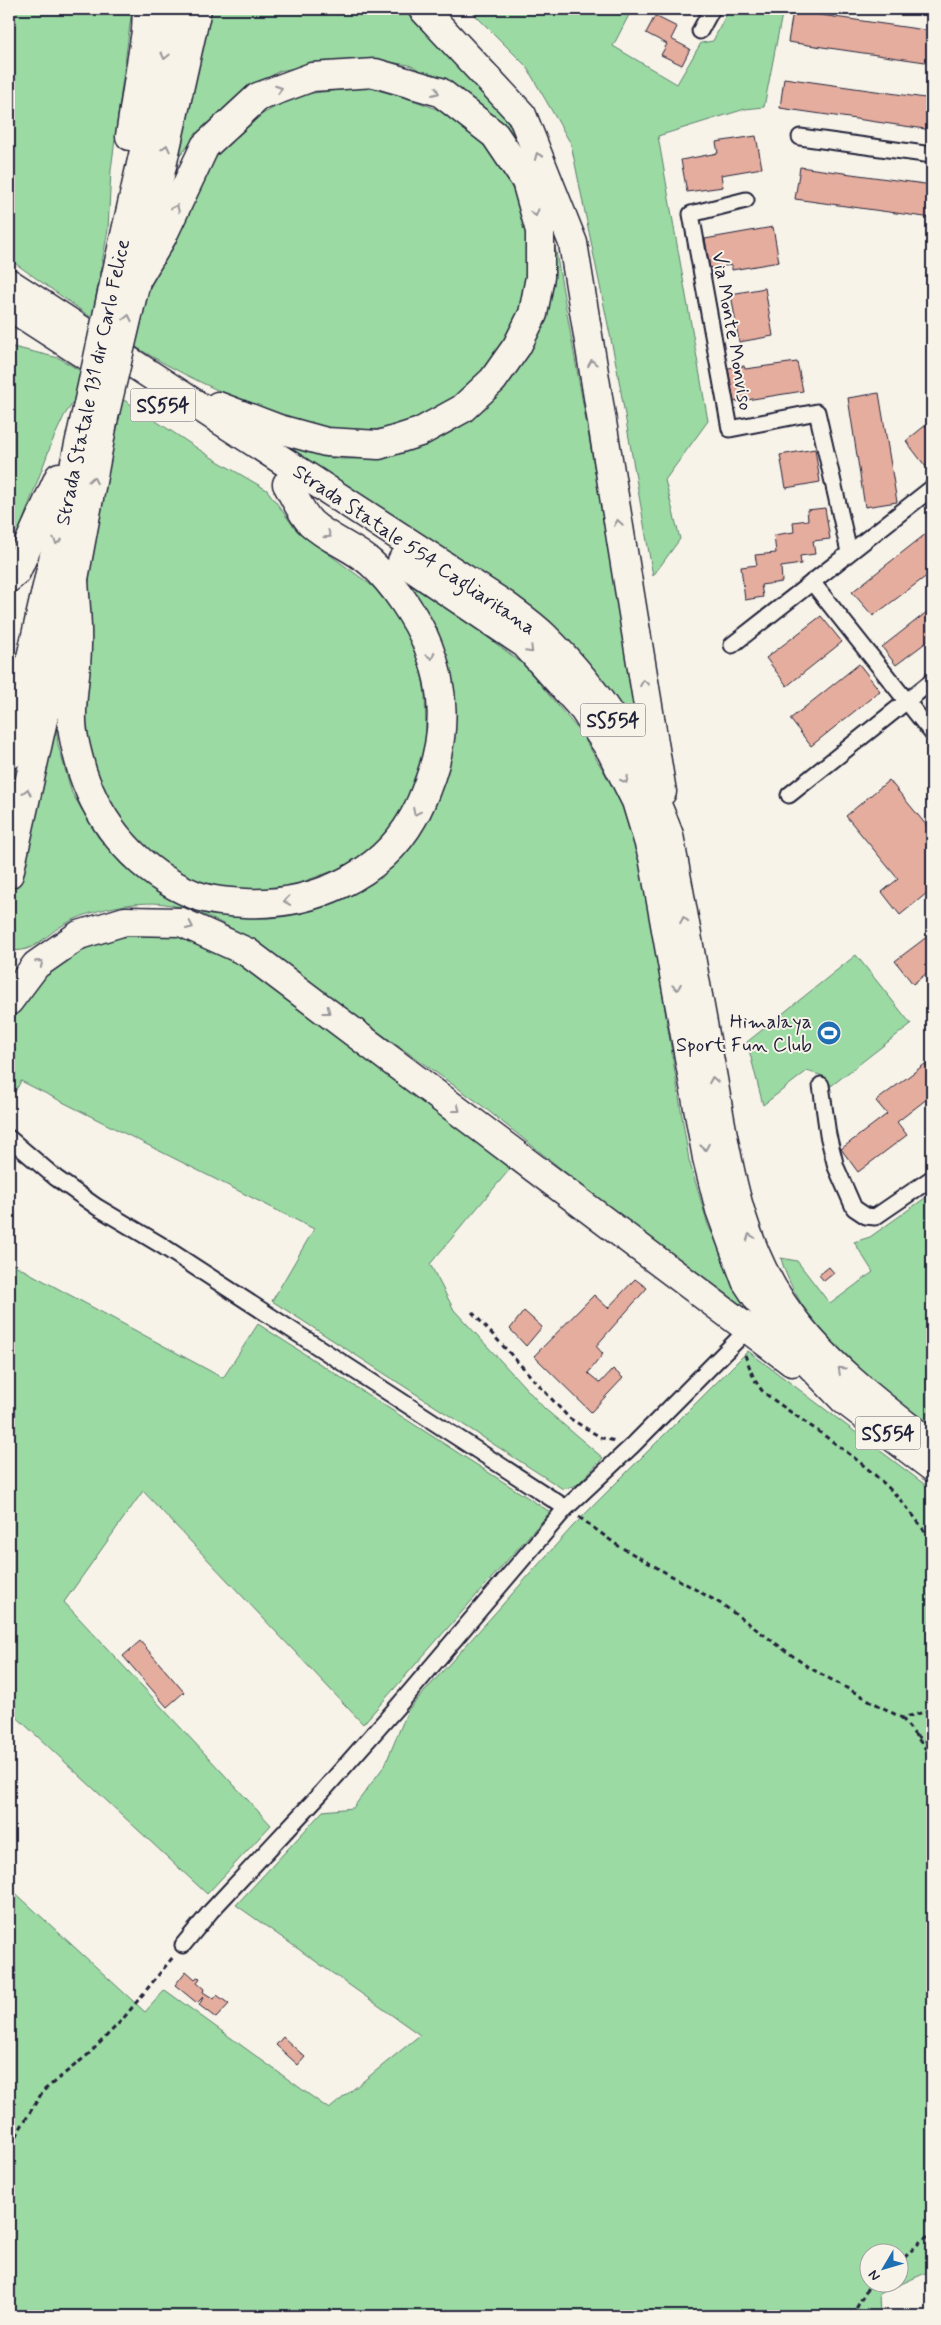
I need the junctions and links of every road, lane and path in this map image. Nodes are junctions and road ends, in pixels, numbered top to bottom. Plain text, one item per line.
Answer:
1 (147, 9) edge
2 (176, 9) edge
3 (197, 9) edge
4 (423, 9) edge
5 (712, 9) edge
6 (700, 31) dead end
7 (800, 137) dead end
8 (932, 156) edge
9 (746, 200) dead end
10 (128, 220) junction
11 (9, 283) edge
12 (125, 283) junction
13 (9, 306) edge
14 (9, 323) edge
15 (40, 326) junction
16 (167, 386) junction
17 (96, 413) junction
18 (287, 484) junction
19 (932, 488) edge
20 (849, 552) junction
21 (9, 578) edge
22 (74, 579) junction
23 (812, 582) junction
24 (732, 645) dead end
25 (932, 681) edge
26 (907, 701) junction
27 (932, 733) edge
28 (9, 754) edge
29 (789, 795) dead end
30 (669, 835) junction
31 (9, 874) edge
32 (9, 1001) edge
33 (821, 1084) dead end
34 (9, 1138) edge
35 (932, 1178) edge
36 (472, 1312) dead end
37 (744, 1334) junction
38 (844, 1400) junction
39 (633, 1445) junction
40 (932, 1445) edge
41 (932, 1467) edge
42 (566, 1508) junction
43 (932, 1544) edge
44 (932, 1710) edge
45 (902, 1718) junction
46 (916, 1736) junction
47 (932, 1743) edge
48 (932, 1757) edge
49 (183, 1945) joint
50 (9, 2153) edge
51 (932, 2234) edge
52 (908, 2254) edge
53 (865, 2292) edge
54 (852, 2316) edge

1 - 10 highway
2 -> 10 highway, Strada Statale 131 dir Carlo Felice
12 -> 3 highway, Strada Statale 131 dir Carlo Felice
30 -> 4 highway
5 - 6 street
7 - 8 street
9 - 20 street, Via Monte Monviso
10 - 12 highway, Strada Statale 131 dir Carlo Felice
11 - 16 highway, Strada Statale 554 Cagliaritana / SS554
12 -> 16 highway
12 - 17 highway, Strada Statale 131 dir Carlo Felice, bridge
13 - 15 highway, SS554
14 - 15 highway
15 - 18 highway, SS554
16 - 30 highway, Strada Statale 554 Cagliaritana / SS554
17 - 21 highway
22 -> 17 highway, Strada Statale 131 dir Carlo Felice
17 -> 28 highway, Strada Statale 131 dir Carlo Felice
18 -> 22 highway
18 -> 38 highway, Strada Statale 554 Cagliaritana / SS554
19 - 20 street
20 - 23 street
31 -> 22 highway
23 - 24 street
23 - 26 street
25 - 26 street
26 - 27 street
26 - 29 street
40 -> 30 highway, Strada Statale 554 Cagliaritana / SS554
32 -> 37 highway
33 - 35 street
34 - 42 street
36 - 39 path
37 - 38 highway
37 - 39 street
37 - 43 path
38 - 41 highway, Strada Statale 554 Cagliaritana / SS554
39 - 42 street
42 - 45 path
42 - 49 street
44 - 45 path
45 - 46 path
46 - 47 path
46 - 48 path
49 - 50 path
51 - 52 path
53 - 54 path

